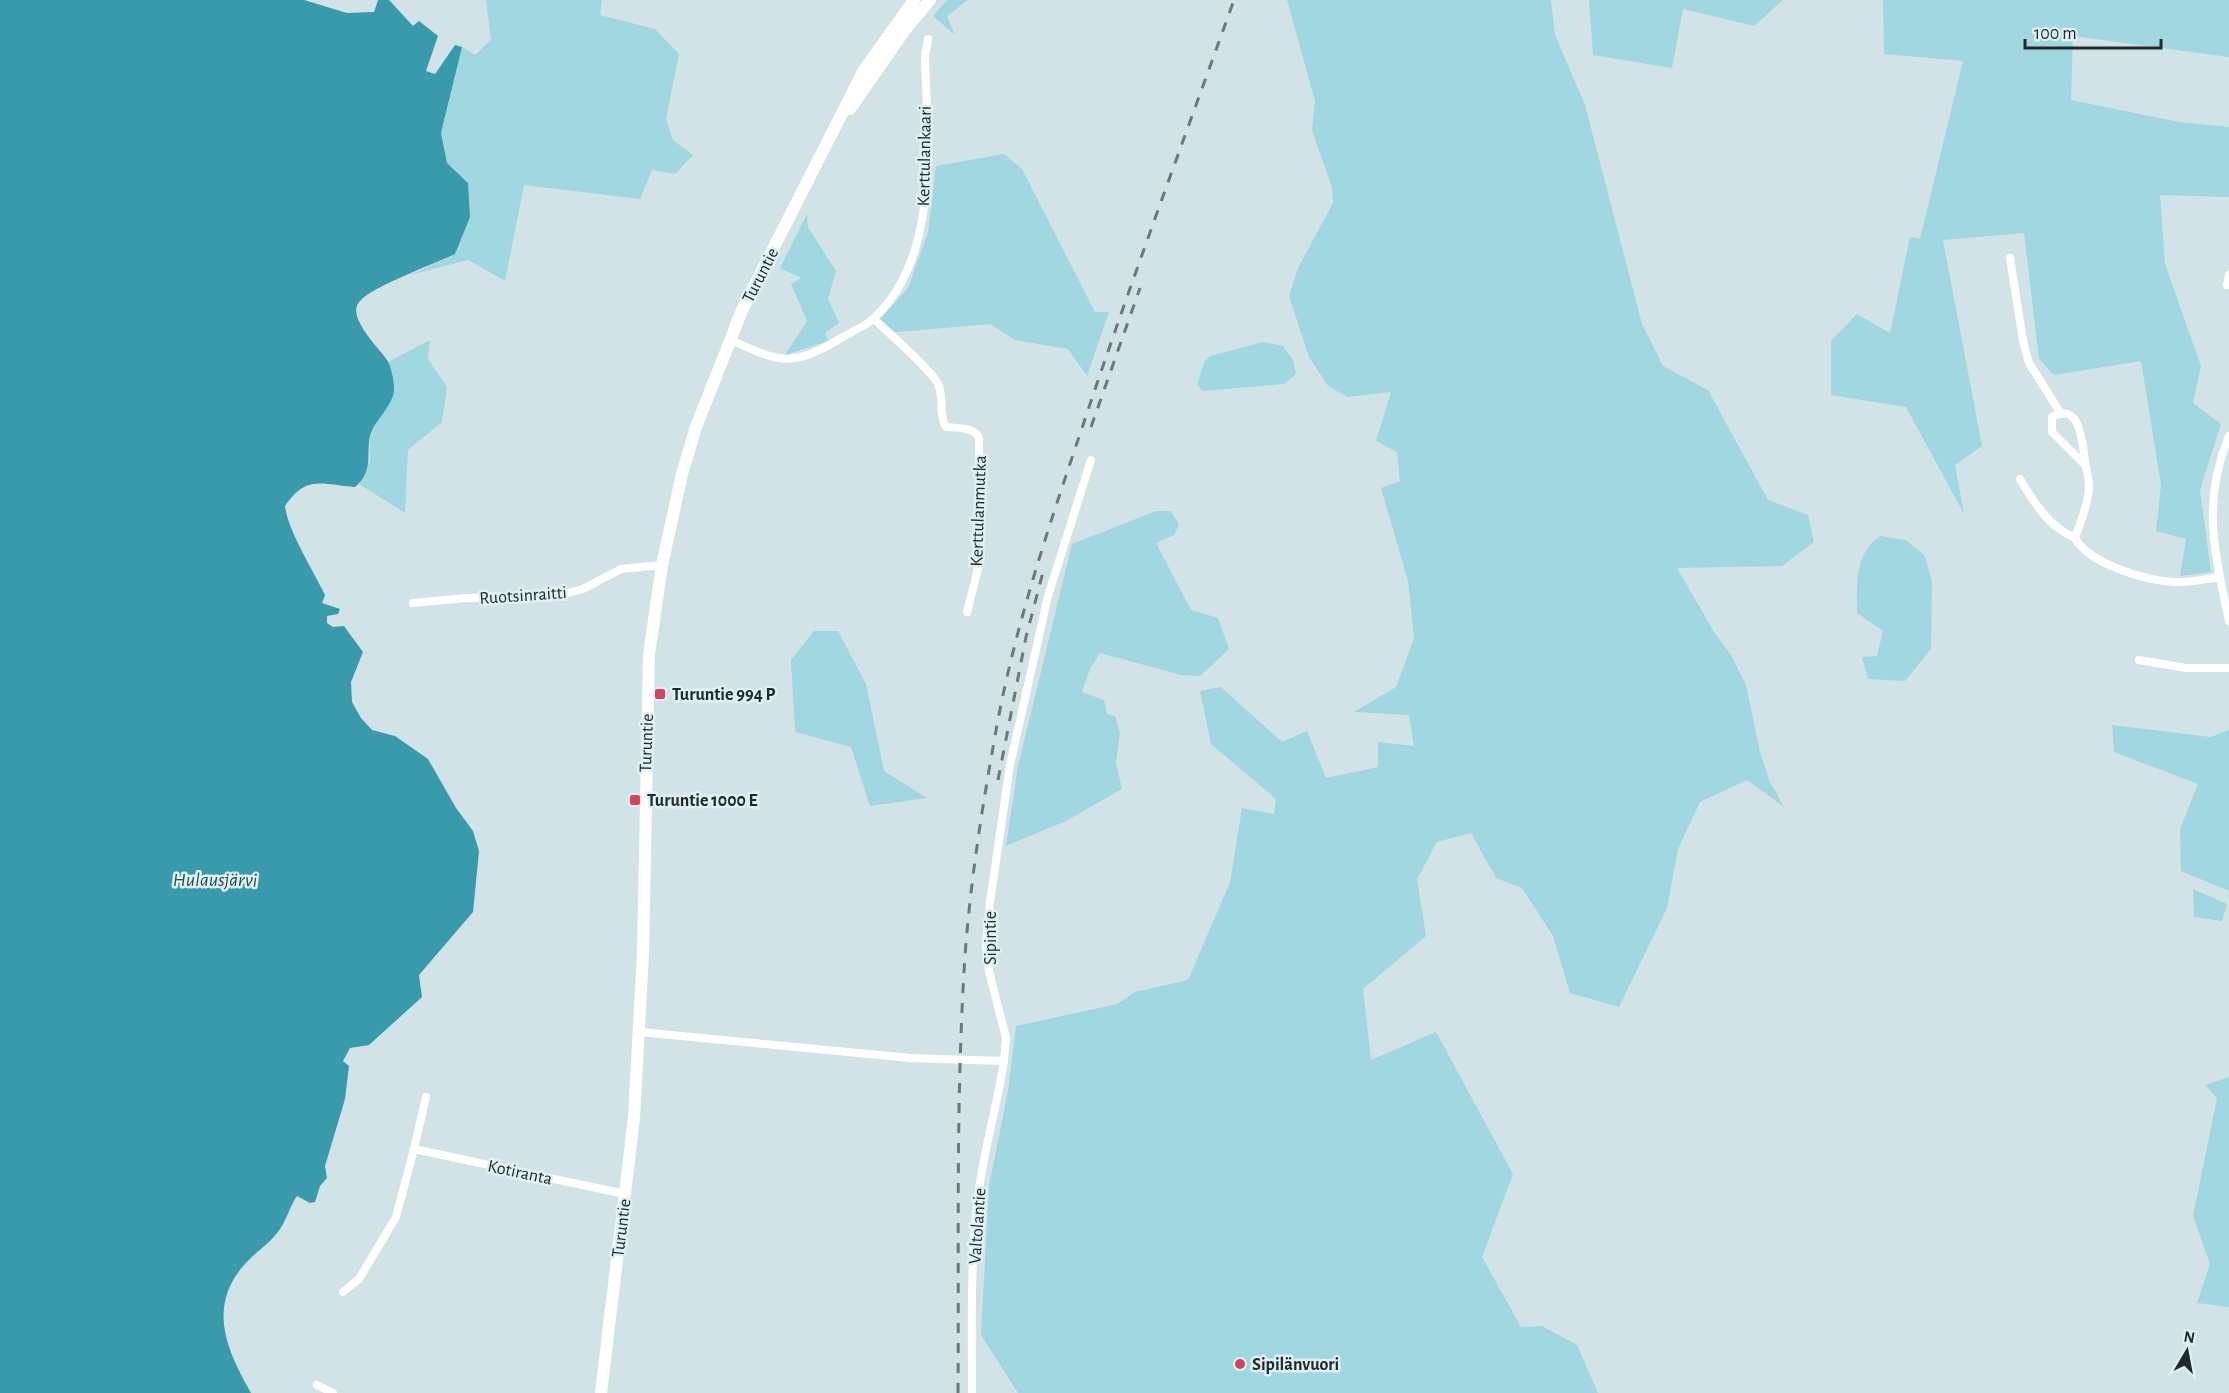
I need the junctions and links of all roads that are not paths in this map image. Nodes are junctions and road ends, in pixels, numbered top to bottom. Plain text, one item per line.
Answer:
1 (914, 0) edge
2 (930, 0) edge
3 (928, 39) dead end
4 (837, 127) junction
5 (2010, 258) dead end
6 (2229, 275) edge
7 (2227, 285) dead end
8 (874, 319) junction
9 (729, 339) junction
10 (2061, 414) junction
11 (2229, 436) edge
12 (1091, 460) dead end
13 (2085, 465) junction
14 (2020, 479) dead end
15 (2075, 538) junction
16 (663, 565) junction
17 (2220, 577) junction
18 (413, 603) dead end
19 (967, 612) dead end
20 (2229, 621) edge
21 (2139, 660) dead end
22 (2229, 668) edge
23 (640, 1032) junction
24 (1004, 1061) junction
25 (426, 1097) dead end
26 (414, 1149) junction
27 (625, 1194) junction
28 (344, 1292) dead end
29 (317, 1384) dead end
30 (333, 1393) edge
31 (601, 1393) edge
32 (972, 1393) edge

1 - 4 main road, Turuntie
2 - 4 main road, Turuntie
3 - 8 street, Kerttulankaari
4 - 9 main road, Turuntie
5 - 10 street
6 - 7 street
8 - 9 street, Kerttulankaari
8 - 19 street, Kerttulanmutka
9 - 16 main road, Turuntie
10 - 13 street
10 - 13 street
11 - 17 street
12 - 24 street, Sipintie
13 - 15 street
14 - 15 street
15 - 17 street
16 - 18 street, Ruotsinraitti
16 - 23 main road, Turuntie
17 - 20 street
21 - 22 street
23 - 24 street
23 - 27 main road, Turuntie
24 - 32 street, Valtolantie
25 - 26 street
26 - 27 street, Kotiranta
26 - 28 street
27 - 31 main road, Turuntie
29 - 30 street

